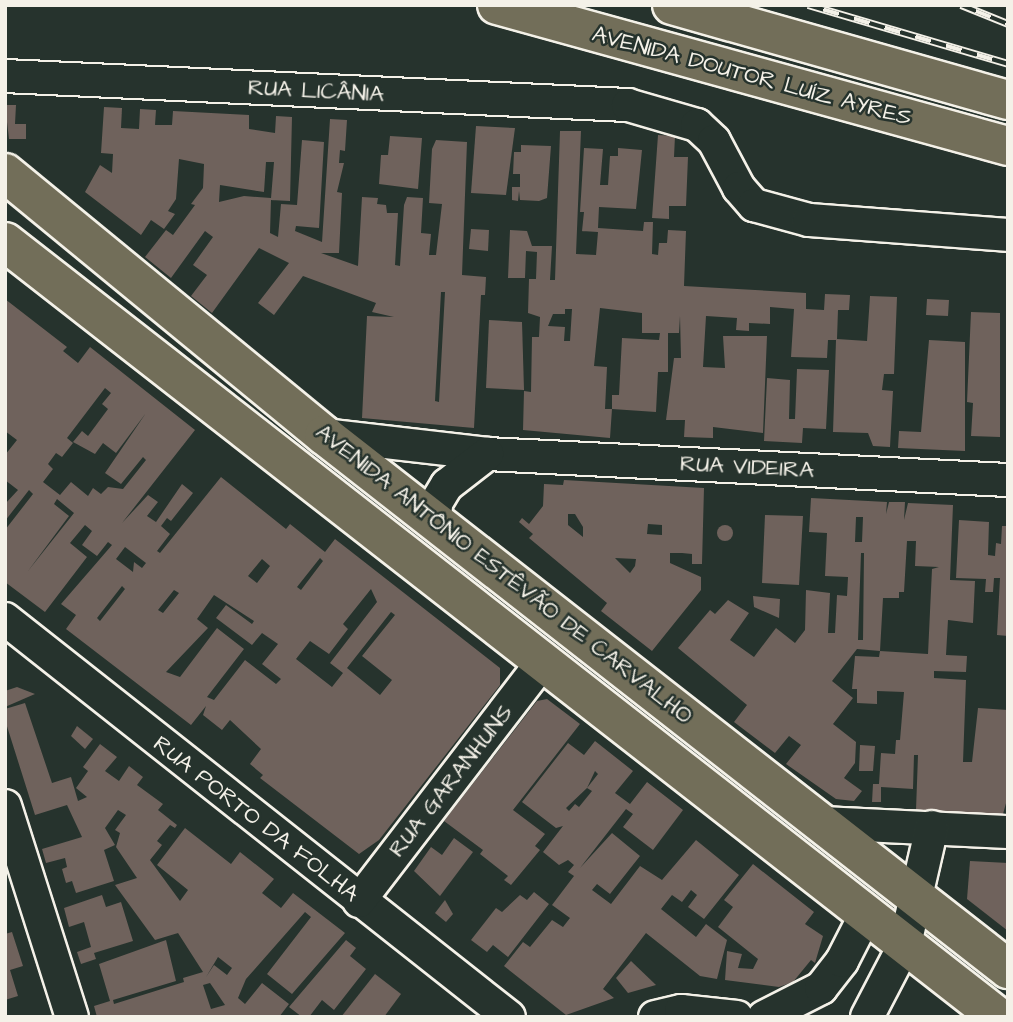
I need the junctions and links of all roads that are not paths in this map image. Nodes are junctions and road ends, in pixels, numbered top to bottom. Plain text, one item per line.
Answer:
1 (497, 5) edge
2 (672, 5) edge
3 (5, 76) edge
4 (1008, 100) edge
5 (1008, 146) edge
6 (5, 173) edge
7 (1008, 235) edge
8 (5, 242) edge
9 (324, 435) junction
10 (487, 454) junction
11 (1008, 480) edge
12 (435, 523) junction
13 (5, 619) edge
14 (5, 641) edge
15 (55, 659) junction
16 (543, 661) junction
17 (5, 806) edge
18 (823, 823) junction
19 (932, 827) junction
20 (1008, 832) edge
21 (916, 898) junction
22 (359, 901) junction
23 (866, 914) junction
24 (905, 944) junction
25 (1008, 969) edge
26 (72, 1017) edge
27 (509, 1017) edge
28 (655, 1017) edge
29 (737, 1017) edge
30 (764, 1017) edge
31 (867, 1017) edge
32 (998, 1017) edge

1 - 5 main road, AVENIDA DOUTOR LUÍZ AYRES
2 - 4 main road, AVENIDA DOUTOR LUÍZ AYRES
3 - 7 street, RUA LICÂNIA
6 - 9 main road, AVENIDA ANTÔNIO ESTÊVÃO DE CARVALHO
8 - 16 main road, AVENIDA ANTÔNIO ESTÊVÃO DE CARVALHO
9 - 10 street, RUA VIDEIRA
9 - 12 main road, AVENIDA ANTÔNIO ESTÊVÃO DE CARVALHO
10 - 11 street, RUA VIDEIRA
10 - 12 street
12 - 18 main road, AVENIDA ANTÔNIO ESTÊVÃO DE CARVALHO
13 - 15 street, RUA PORTO DA FOLHA
14 - 15 street
15 - 22 street, RUA PORTO DA FOLHA
16 - 22 street, RUA GARANHUNS
16 - 23 main road, AVENIDA ANTÔNIO ESTÊVÃO DE CARVALHO
17 - 26 street
18 - 19 street
18 - 21 main road, AVENIDA ANTÔNIO ESTÊVÃO DE CARVALHO
19 - 20 street
19 - 21 street
21 - 24 street
21 - 25 main road, AVENIDA ANTÔNIO ESTÊVÃO DE CARVALHO
22 - 27 street, RUA PORTO DA FOLHA
23 - 24 main road, AVENIDA ANTÔNIO ESTÊVÃO DE CARVALHO
23 - 30 street
24 - 31 street
24 - 32 main road, AVENIDA ANTÔNIO ESTÊVÃO DE CARVALHO
28 - 29 street

